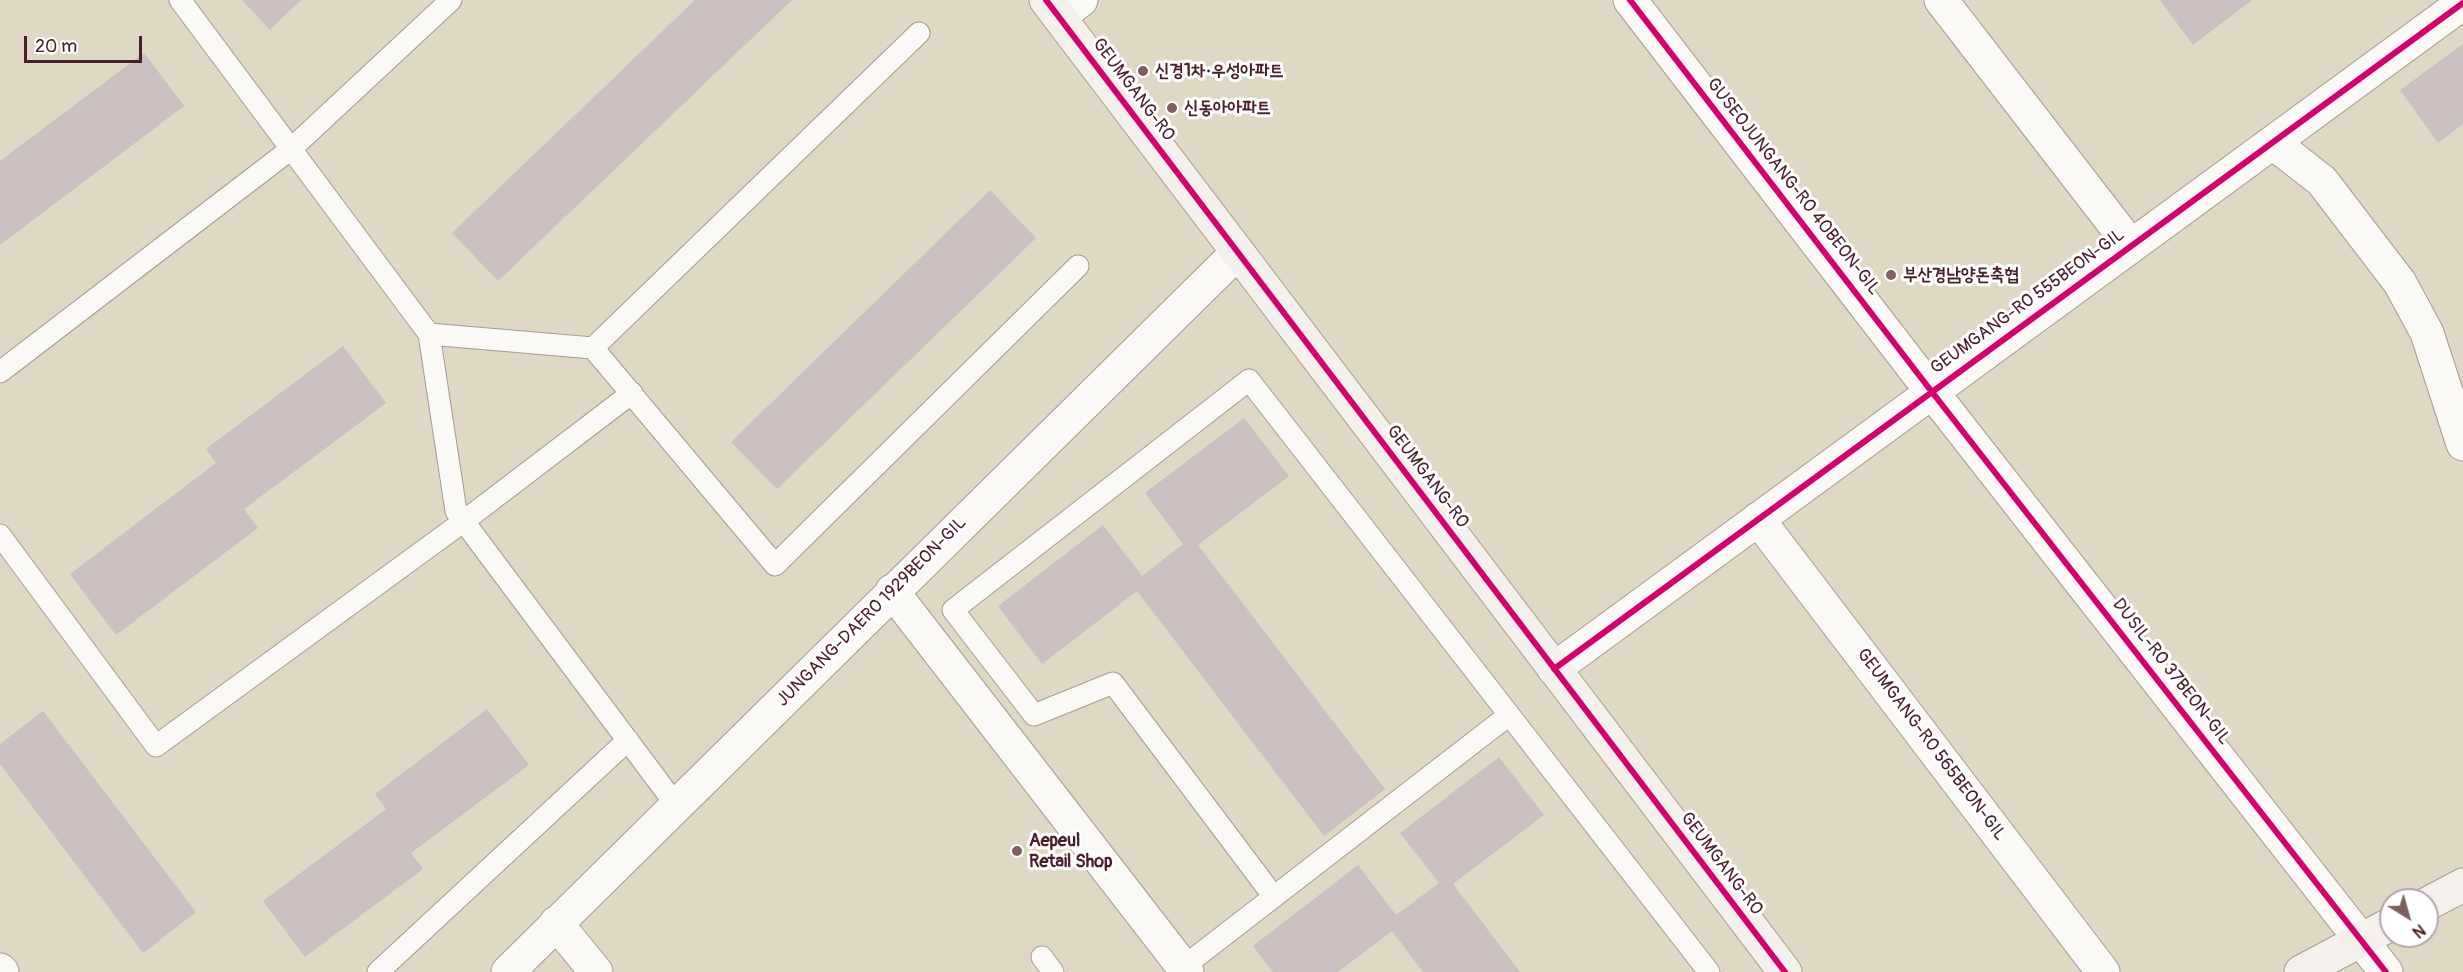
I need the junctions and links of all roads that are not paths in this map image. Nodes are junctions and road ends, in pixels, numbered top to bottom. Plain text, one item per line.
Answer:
1 (180, 0) edge
2 (451, 0) edge
3 (1630, 0) edge
4 (1941, 0) edge
5 (2463, 3) edge
6 (1062, 6) edge
7 (919, 33) dead end
8 (2271, 144) junction
9 (291, 149) junction
10 (2131, 246) junction
11 (1237, 253) junction
12 (1078, 266) dead end
13 (429, 334) junction
14 (594, 348) junction
15 (0, 372) edge
16 (1932, 392) junction
17 (632, 393) junction
18 (2463, 444) edge
19 (1758, 519) junction
20 (464, 521) junction
21 (0, 535) edge
22 (892, 591) junction
23 (1554, 669) junction
24 (1509, 715) junction
25 (628, 740) junction
26 (676, 805) junction
27 (2463, 885) edge
28 (1274, 897) junction
29 (2439, 898) edge
30 (556, 923) junction
31 (2379, 930) edge
32 (2361, 940) junction
33 (1185, 969) edge
34 (378, 972) edge
35 (508, 972) edge
36 (596, 972) edge
37 (1709, 972) edge
38 (1785, 972) edge
39 (2103, 972) edge
40 (2301, 972) edge
41 (2385, 972) edge

1 - 9 lane
2 - 9 lane
3 - 16 street, GUSEOJUNGANG-RO 40BEON-GIL
4 - 10 street
5 - 8 street, GEUMGANG-RO 555BEON-GIL
6 - 11 street, GEUMGANG-RO
7 - 14 lane
8 - 10 street, GEUMGANG-RO 555BEON-GIL
8 - 18 street
9 - 13 lane
9 - 15 lane
10 - 16 street, GEUMGANG-RO 555BEON-GIL
11 - 22 street, JUNGANG-DAERO 1929BEON-GIL
11 - 23 street, GEUMGANG-RO
12 - 17 lane
13 - 14 lane
13 - 20 lane
14 - 17 lane
16 - 19 street, GEUMGANG-RO 555BEON-GIL
16 - 32 street, DUSIL-RO 37BEON-GIL
17 - 20 lane
19 - 23 street, GEUMGANG-RO 555BEON-GIL
19 - 39 street, GEUMGANG-RO 565BEON-GIL
20 - 21 lane
20 - 25 lane
22 - 26 street, JUNGANG-DAERO 1929BEON-GIL
22 - 33 street
23 - 38 street, GEUMGANG-RO
24 - 28 lane
24 - 28 lane
24 - 37 lane
25 - 26 lane
25 - 34 lane
26 - 30 street, JUNGANG-DAERO 1929BEON-GIL
27 - 29 street
28 - 33 lane
30 - 35 street, JUNGANG-DAERO 1929BEON-GIL
30 - 36 street
31 - 32 street
32 - 40 street
32 - 41 street, DUSIL-RO 37BEON-GIL

